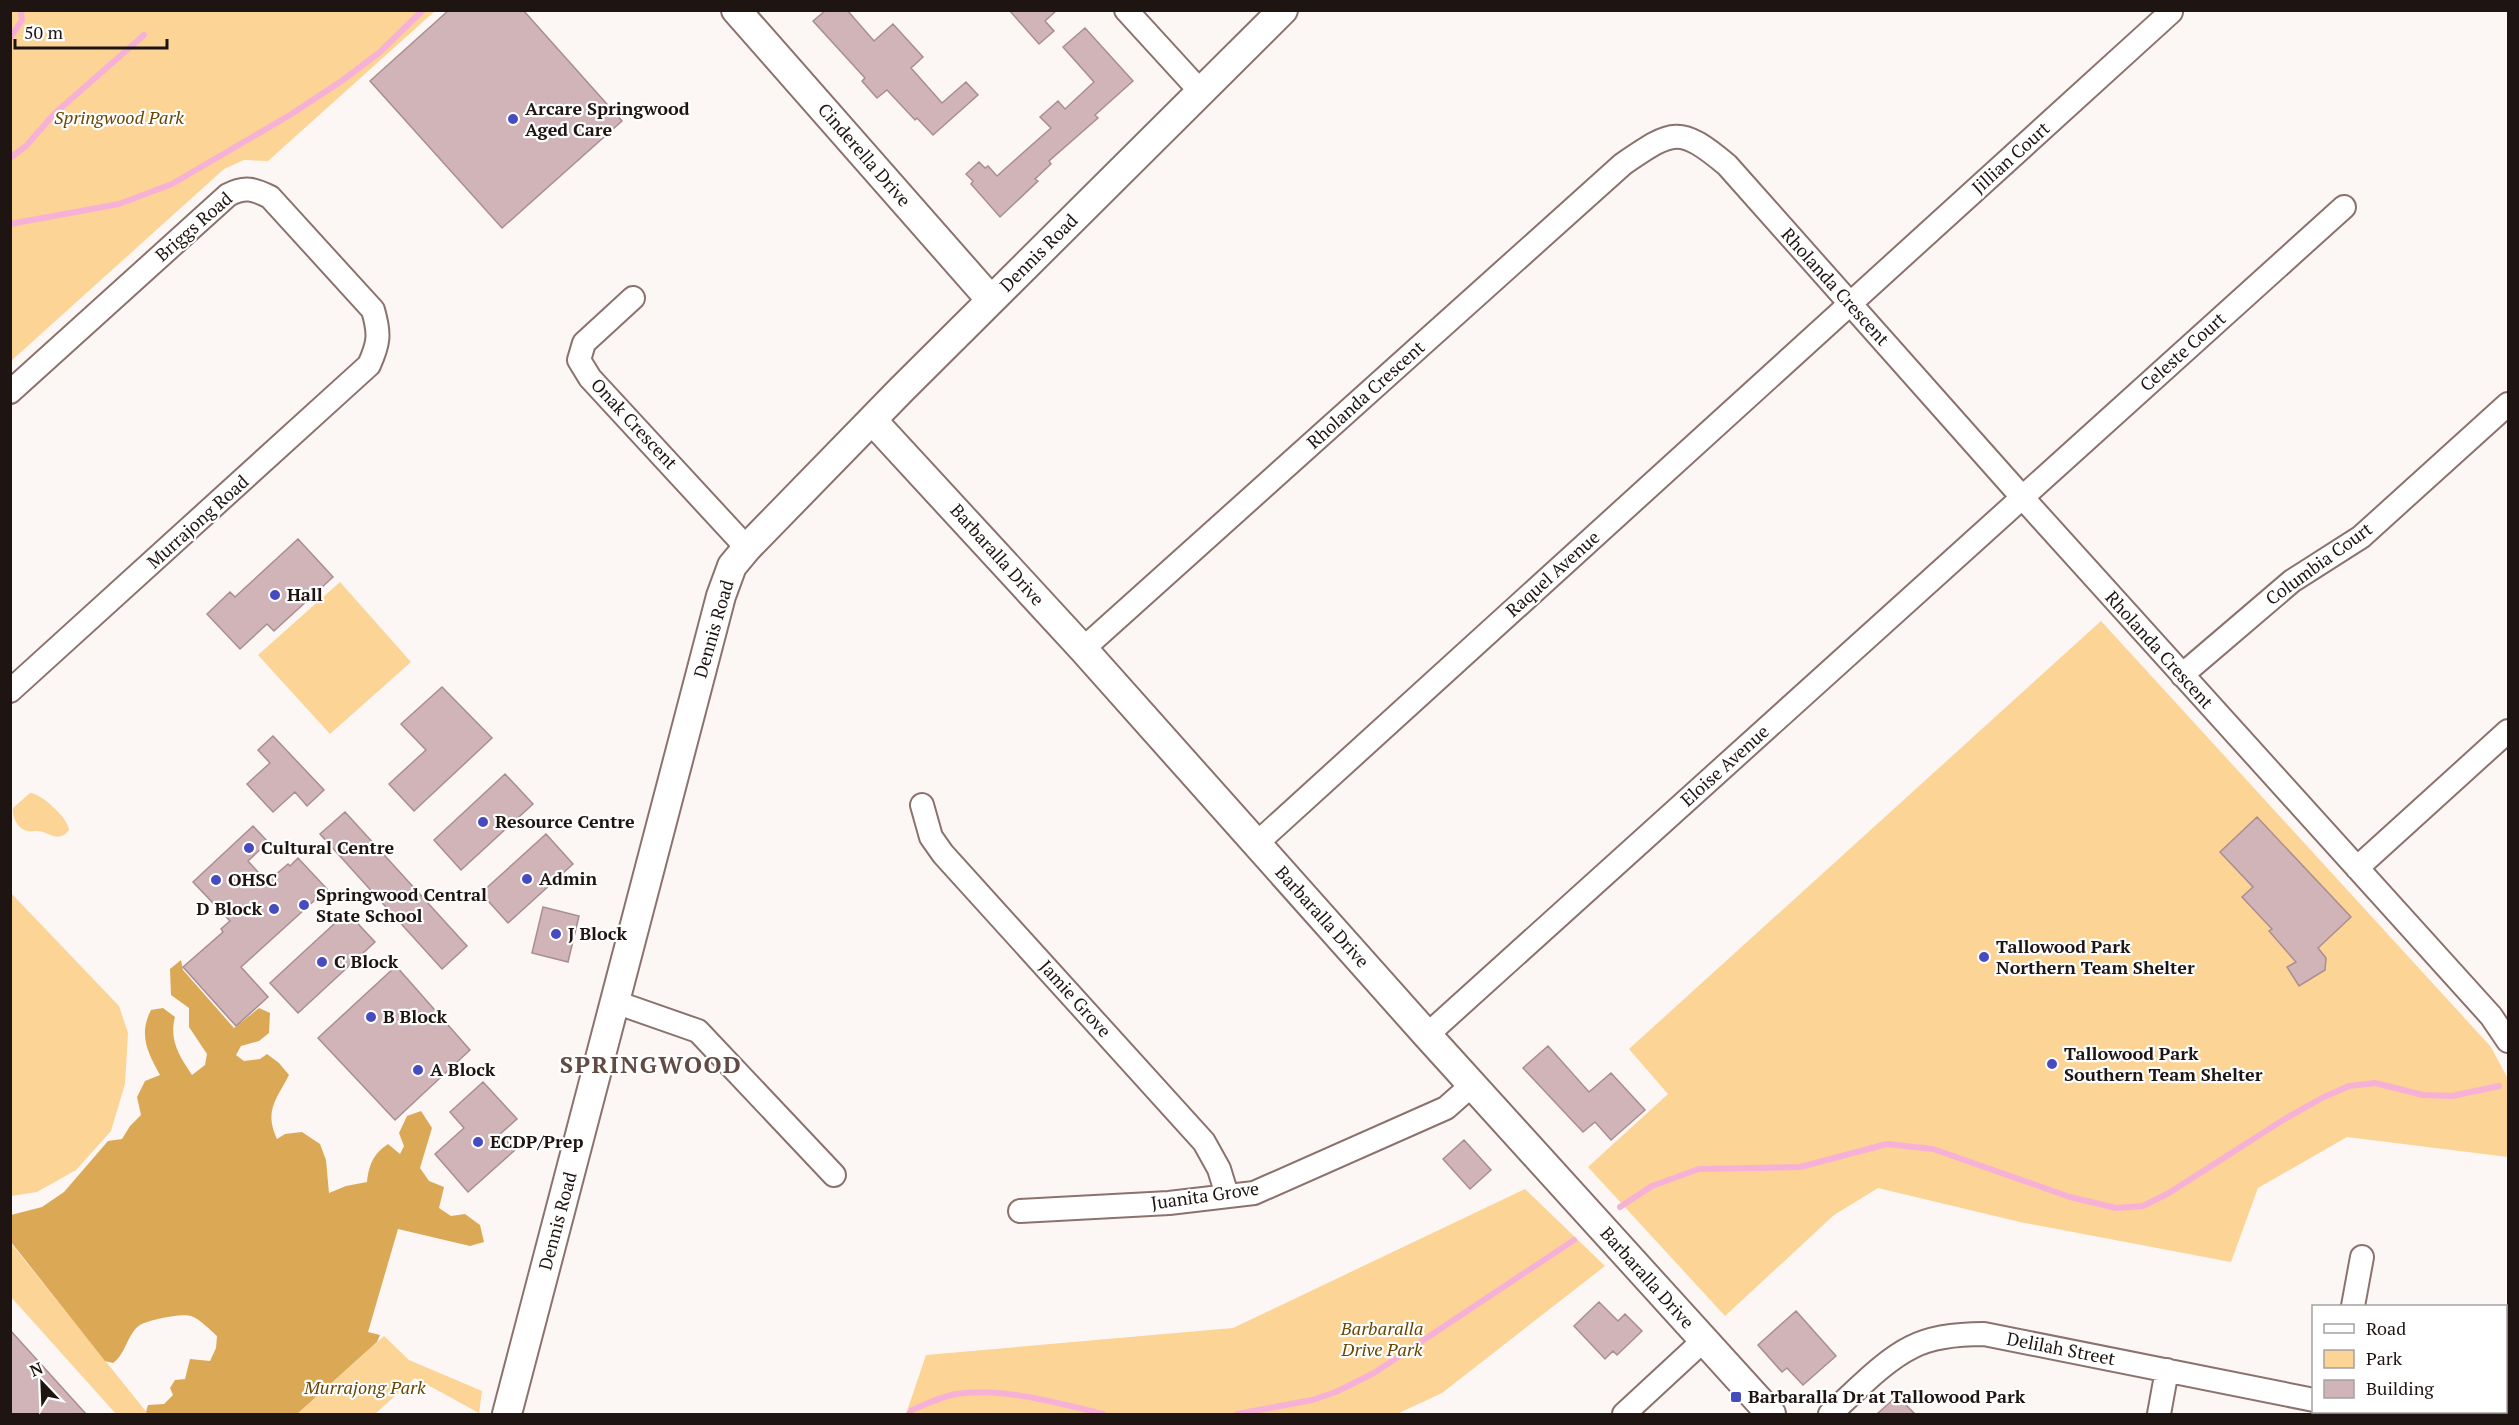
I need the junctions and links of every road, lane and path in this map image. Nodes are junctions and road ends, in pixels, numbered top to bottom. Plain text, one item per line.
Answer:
1 (736, 10) edge
2 (1126, 10) edge
3 (1283, 10) edge
4 (2171, 12) edge
5 (1201, 92) junction
6 (2344, 207) dead end
7 (633, 298) dead end
8 (991, 300) junction
9 (1850, 305) junction
10 (377, 347) joint
11 (10, 392) edge
12 (2508, 404) edge
13 (872, 420) junction
14 (2022, 497) junction
15 (747, 548) junction
16 (1083, 649) junction
17 (2182, 675) junction
18 (10, 691) edge
19 (2508, 731) edge
20 (922, 805) dead end
21 (1256, 844) junction
22 (2357, 868) junction
23 (615, 1002) junction
24 (1427, 1035) junction
25 (2508, 1041) edge
26 (1472, 1085) junction
27 (834, 1175) dead end
28 (1227, 1196) junction
29 (1020, 1212) dead end
30 (2362, 1257) dead end
31 (2353, 1305) edge
32 (1704, 1340) junction
33 (2167, 1370) junction
34 (2312, 1400) edge
35 (507, 1414) edge
36 (1624, 1414) edge
37 (1771, 1414) edge
38 (1830, 1414) edge
39 (2159, 1414) edge

1 - 8 street, Cinderella Drive
2 - 5 street
3 - 5 street, Dennis Road
4 - 9 street, Jillian Court
5 - 8 street, Dennis Road
6 - 14 street, Celeste Court
7 - 15 street, Onak Crescent
8 - 13 street, Dennis Road
9 - 14 street, Rholanda Crescent
9 - 16 street, Rholanda Crescent
9 - 21 street, Raquel Avenue
10 - 11 street, Briggs Road
10 - 18 street, Murrajong Road
12 - 17 street, Columbia Court
13 - 15 street, Dennis Road
13 - 16 street, Barbaralla Drive
14 - 17 street, Rholanda Crescent
14 - 24 street, Eloise Avenue
15 - 23 street, Dennis Road
16 - 21 street, Barbaralla Drive
17 - 22 street, Rholanda Crescent
19 - 22 street
20 - 28 street, Jamie Grove
21 - 24 street, Barbaralla Drive
22 - 25 street, Rholanda Crescent
23 - 27 street
23 - 35 street, Dennis Road
24 - 26 street, Barbaralla Drive
26 - 28 street, Juanita Grove
26 - 32 street, Barbaralla Drive
28 - 29 street, Juanita Grove
30 - 31 street
32 - 36 street
32 - 37 street, Barbaralla Drive
33 - 34 street, Delilah Street
33 - 38 street, Delilah Street
33 - 39 street

